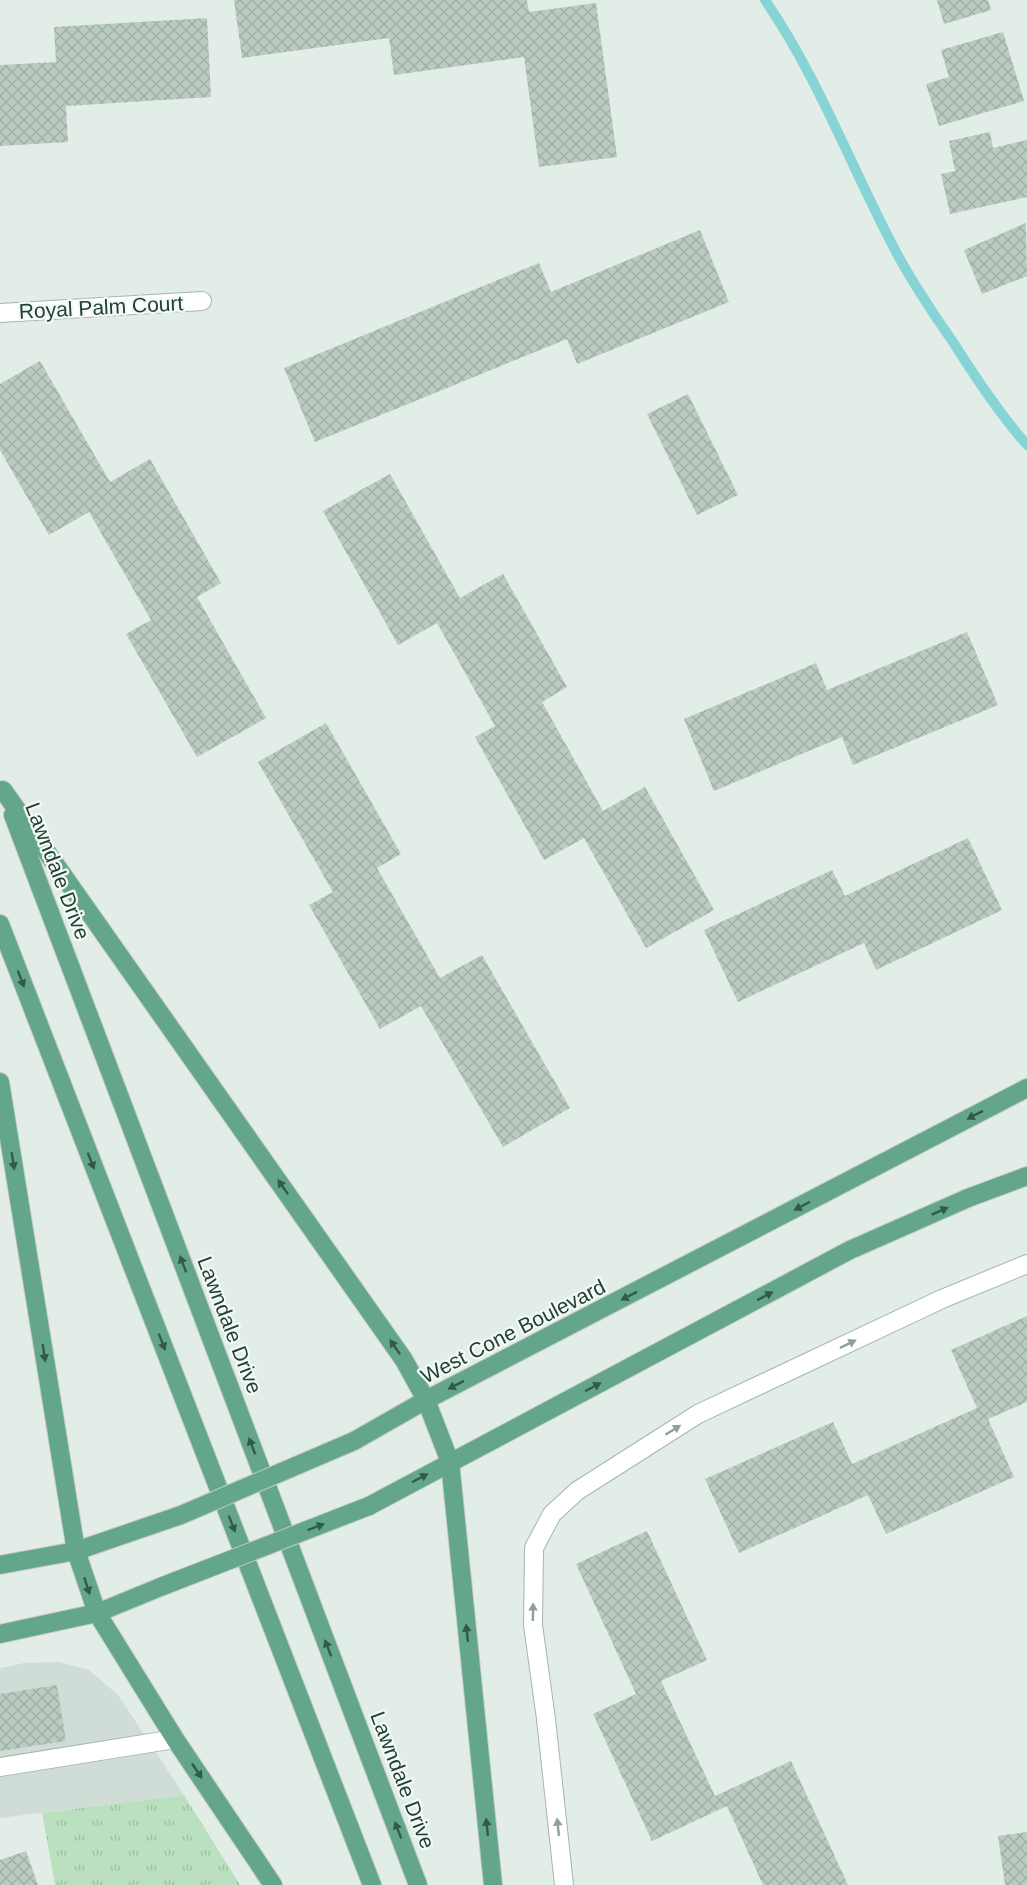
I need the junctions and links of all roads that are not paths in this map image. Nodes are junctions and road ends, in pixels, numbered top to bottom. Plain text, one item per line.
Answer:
1 (202, 301) dead end
2 (0, 313) edge
3 (2, 786) edge
4 (0, 924) edge
5 (0, 1082) edge
6 (1027, 1088) edge
7 (1027, 1176) edge
8 (1027, 1264) edge
9 (426, 1400) junction
10 (450, 1462) junction
11 (76, 1551) junction
12 (0, 1565) edge
13 (97, 1613) junction
14 (0, 1634) edge
15 (175, 1738) junction
16 (0, 1767) edge
17 (273, 1885) edge
18 (372, 1885) edge
19 (418, 1885) edge
20 (493, 1885) edge
21 (564, 1885) edge

1 - 2 street, Royal Palm Court
9 -> 3 main road
19 -> 3 main road, Lawndale Drive
4 -> 18 main road
5 -> 11 main road
6 -> 9 main road, West Cone Boulevard
10 -> 7 main road
21 -> 8 street
9 - 10 main road
9 - 11 main road, West Cone Boulevard, bridge
13 -> 10 main road, bridge
20 -> 10 main road
11 - 12 main road, West Cone Boulevard
11 -> 13 main road
13 - 14 main road
13 - 15 main road
15 - 16 street
15 -> 17 main road

